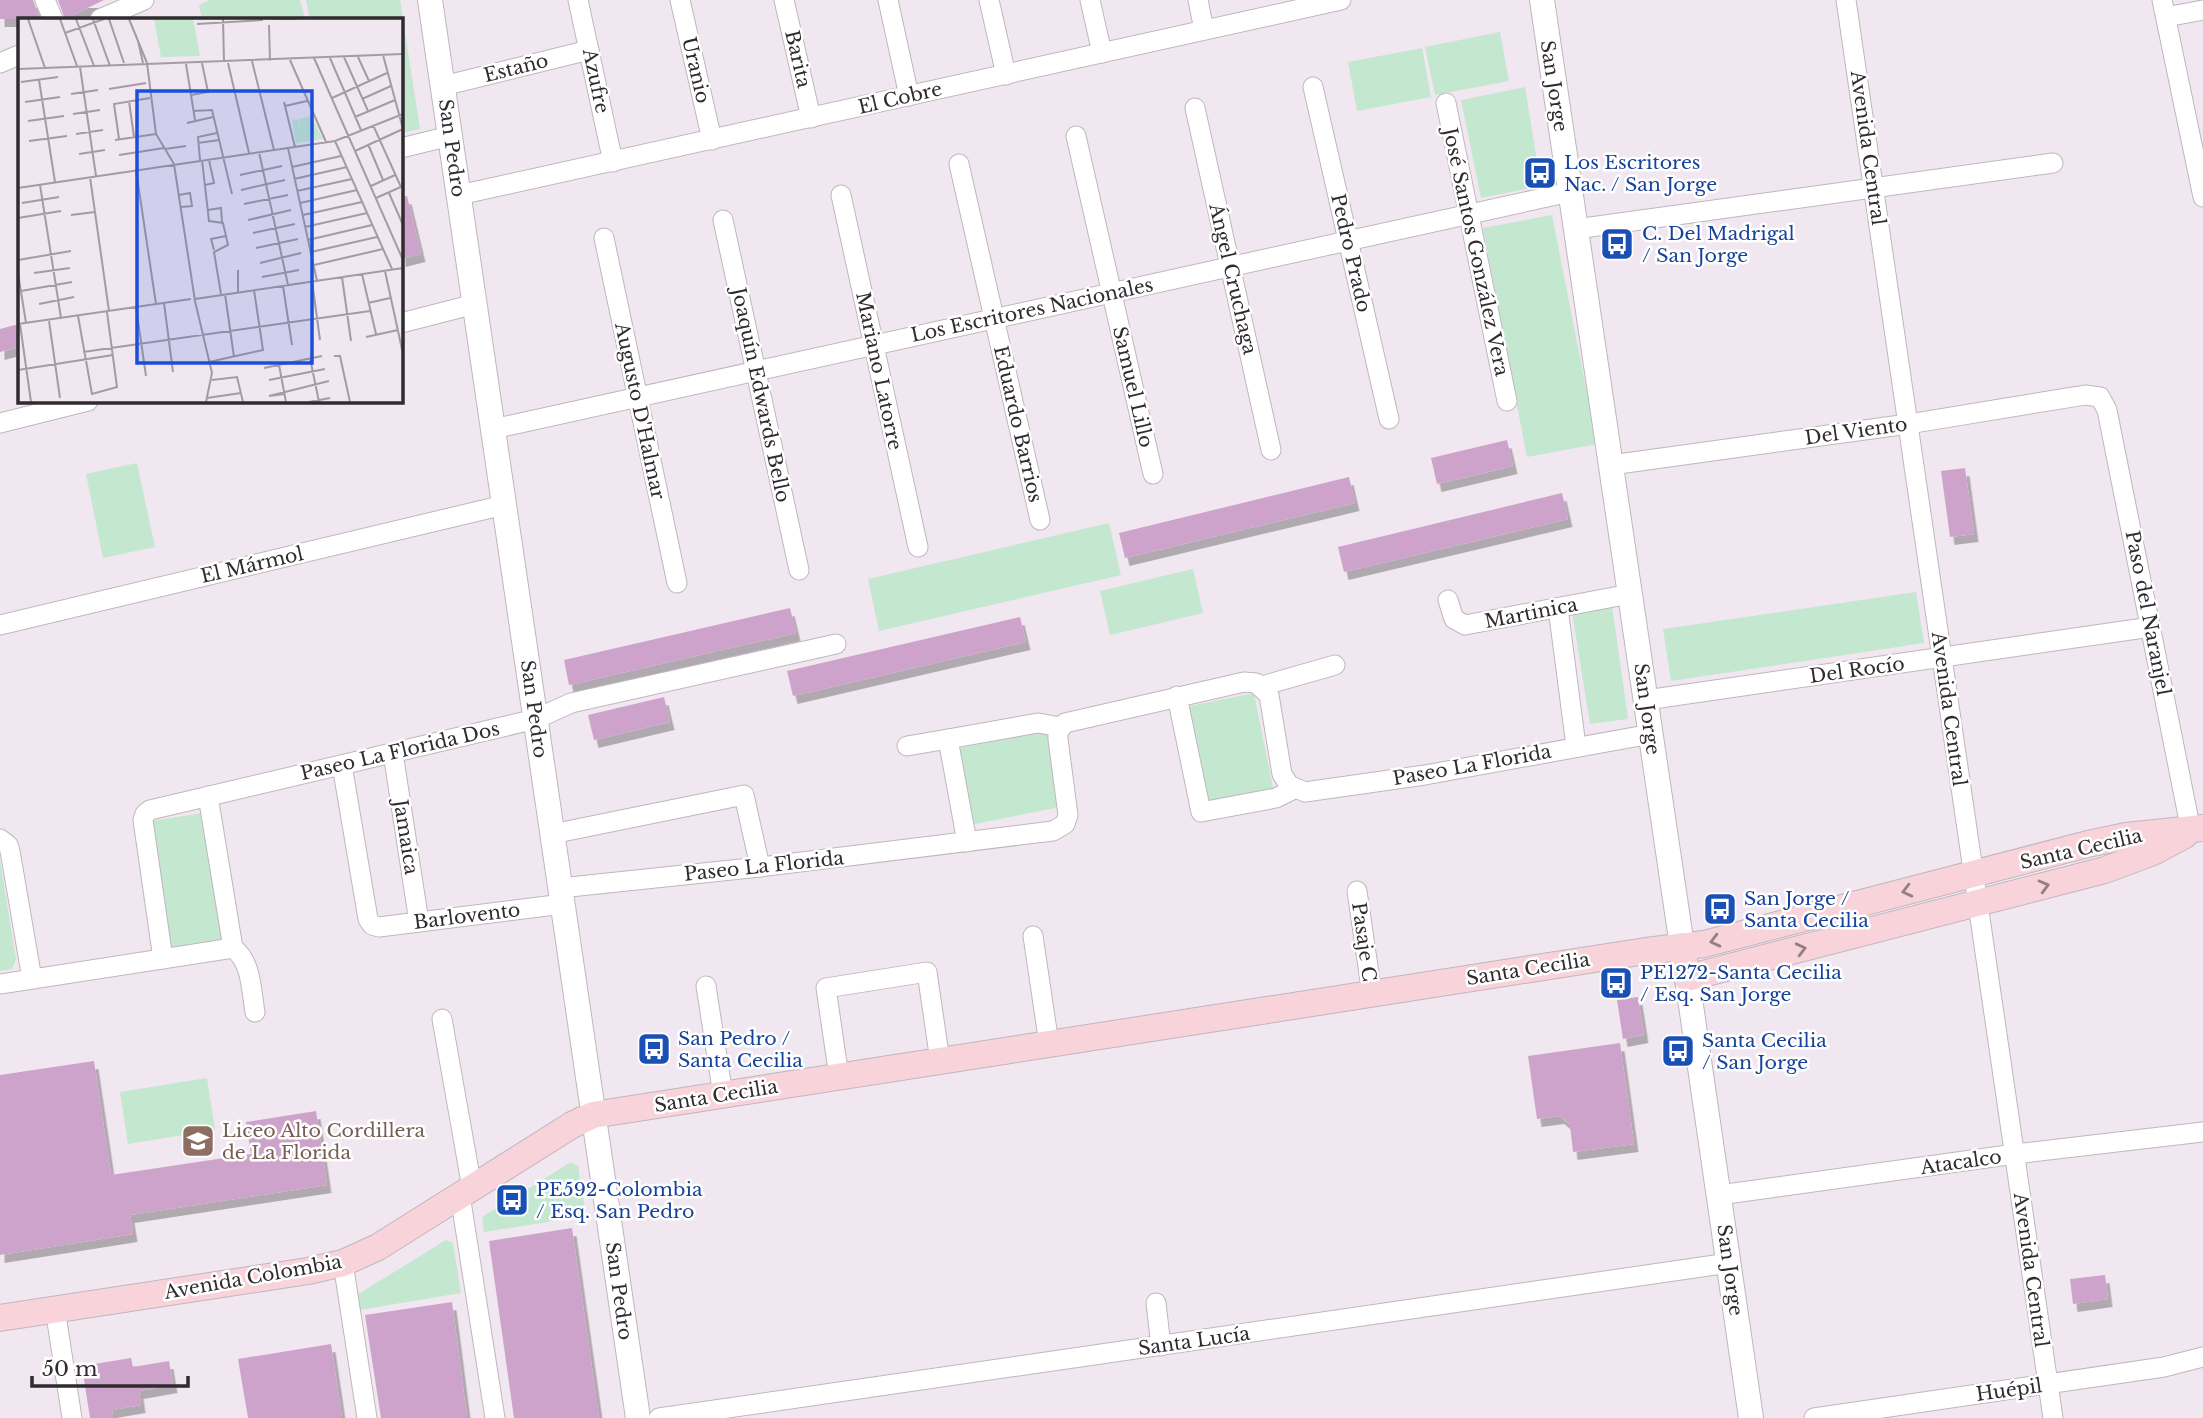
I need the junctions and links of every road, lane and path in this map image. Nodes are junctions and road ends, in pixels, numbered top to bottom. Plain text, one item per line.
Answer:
1 (45, 0) edge
2 (144, 0) edge
3 (430, 0) edge
4 (578, 0) edge
5 (680, 0) edge
6 (784, 0) edge
7 (888, 0) edge
8 (989, 0) edge
9 (1090, 0) edge
10 (1198, 0) edge
11 (1340, 0) edge
12 (1542, 0) edge
13 (1846, 0) edge
14 (1302, 4) edge
15 (2164, 9) edge
16 (2203, 10) edge
17 (53, 18) edge
18 (102, 18) edge
19 (1204, 30) junction
20 (589, 50) junction
21 (1102, 53) junction
22 (18, 55) edge
23 (0, 63) edge
24 (1006, 75) junction
25 (443, 86) junction
26 (1313, 87) dead end
27 (909, 96) junction
28 (1446, 103) dead end
29 (1195, 108) dead end
30 (811, 118) junction
31 (450, 136) junction
32 (1076, 136) dead end
33 (712, 140) junction
34 (402, 148) edge
35 (613, 162) junction
36 (2053, 163) dead end
37 (959, 164) dead end
38 (1874, 188) junction
39 (1570, 192) junction
40 (459, 195) junction
41 (841, 195) dead end
42 (2203, 197) edge
43 (1469, 214) junction
44 (723, 220) dead end
45 (1576, 229) junction
46 (604, 238) dead end
47 (1348, 241) junction
48 (1230, 267) junction
49 (1112, 293) junction
50 (475, 304) junction
51 (994, 318) junction
52 (402, 323) edge
53 (874, 345) junction
54 (756, 371) junction
55 (638, 397) junction
56 (2100, 397) joint
57 (1507, 401) dead end
58 (84, 402) edge
59 (1389, 419) dead end
60 (0, 423) edge
61 (1908, 424) junction
62 (493, 429) junction
63 (1271, 450) dead end
64 (1611, 465) junction
65 (1153, 474) dead end
66 (504, 505) junction
67 (1040, 520) dead end
68 (918, 547) dead end
69 (799, 570) dead end
70 (677, 583) dead end
71 (1630, 594) junction
72 (1448, 600) dead end
73 (1558, 608) junction
74 (0, 625) edge
75 (2151, 627) junction
76 (836, 644) dead end
77 (1942, 658) junction
78 (1335, 665) dead end
79 (1262, 685) junction
80 (1177, 696) junction
81 (1646, 700) junction
82 (536, 719) junction
83 (1060, 727) junction
84 (1651, 734) junction
85 (948, 738) junction
86 (907, 746) dead end
87 (1576, 746) junction
88 (393, 753) junction
89 (342, 765) junction
90 (1294, 789) junction
91 (208, 796) junction
92 (2197, 830) edge
93 (552, 834) junction
94 (1, 840) edge
95 (967, 842) junction
96 (760, 867) junction
97 (1973, 874) junction
98 (1357, 891) dead end
99 (561, 896) junction
100 (1978, 904) junction
101 (419, 922) junction
102 (1033, 936) dead end
103 (1682, 946) junction
104 (233, 948) junction
105 (163, 959) junction
106 (1687, 978) junction
107 (32, 979) junction
108 (0, 984) edge
109 (706, 986) dead end
110 (1372, 994) junction
111 (255, 1012) dead end
112 (442, 1019) dead end
113 (1049, 1044) junction
114 (940, 1061) junction
115 (839, 1077) junction
116 (723, 1094) junction
117 (593, 1115) junction
118 (2203, 1132) edge
119 (2014, 1154) junction
120 (466, 1191) junction
121 (1719, 1195) junction
122 (343, 1263) junction
123 (1728, 1264) junction
124 (1156, 1303) dead end
125 (55, 1309) junction
126 (0, 1318) edge
127 (1161, 1346) junction
128 (2203, 1357) edge
129 (2048, 1384) junction
130 (72, 1418) edge
131 (367, 1418) edge
132 (495, 1418) edge
133 (638, 1418) edge
134 (659, 1418) edge
135 (1751, 1418) edge
136 (1814, 1418) edge
137 (2053, 1418) edge

1 - 17 street
2 - 18 street
3 - 25 street, San Pedro
4 - 20 street, Azufre
5 - 33 street, Uranio
6 - 30 street, Barita
7 - 27 street
8 - 24 street
9 - 21 street
10 - 19 street
11 - 14 street, El Cobre
12 - 39 street, San Jorge
13 - 38 street, Avenida Central
14 - 19 street, El Cobre
15 - 16 street
15 - 42 street
19 - 21 street, El Cobre
20 - 25 street, Estaño
20 - 35 street, Azufre
21 - 24 street, El Cobre
22 - 23 street
24 - 27 street, El Cobre
25 - 31 street, San Pedro
26 - 47 street, Pedro Prado
27 - 30 street, El Cobre
28 - 43 street, José Santos González Vera
29 - 48 street, Ángel Cruchaga
30 - 33 street, El Cobre
31 - 34 street
31 - 40 street, San Pedro
32 - 49 street, Samuel Lillo
33 - 35 street, El Cobre
35 - 40 street, El Cobre
36 - 38 street
37 - 51 street, Eduardo Barrios
38 - 45 street
38 - 61 street, Avenida Central
39 - 43 street, Los Escritores Nacionales
39 - 45 street, San Jorge
40 - 50 street, San Pedro
41 - 53 street, Mariano Latorre
43 - 47 street, Los Escritores Nacionales
43 - 57 street, José Santos González Vera
44 - 54 street, Joaquín Edwards Bello
45 - 64 street, San Jorge
46 - 55 street, Augusto D'Halmar
47 - 48 street, Los Escritores Nacionales
47 - 59 street, Pedro Prado
48 - 49 street, Los Escritores Nacionales
48 - 63 street, Ángel Cruchaga
49 - 51 street, Los Escritores Nacionales
49 - 65 street, Samuel Lillo
50 - 52 street
50 - 62 street, San Pedro
51 - 53 street, Los Escritores Nacionales
51 - 67 street, Eduardo Barrios
53 - 54 street, Los Escritores Nacionales
53 - 68 street, Mariano Latorre
54 - 55 street, Los Escritores Nacionales
54 - 69 street, Joaquín Edwards Bello
55 - 62 street, Los Escritores Nacionales
55 - 70 street, Augusto D'Halmar
56 - 61 street, Del Viento
56 - 75 street, Paso del Naranjel
58 - 60 street
61 - 64 street, Del Viento
61 - 77 street, Avenida Central
62 - 66 street, San Pedro
64 - 71 street, San Jorge
66 - 74 street, El Mármol
66 - 82 street, San Pedro
71 - 73 street, Martinica
71 - 81 street, San Jorge
72 - 73 street, Martinica
73 - 87 street
75 - 77 street, Del Rocío
75 - 92 street, Paso del Naranjel
76 - 82 street, Paseo La Florida Dos
77 - 81 street, Del Rocío
77 - 97 street, Avenida Central
78 - 79 street
79 - 80 street
79 - 90 street
80 - 83 street
80 - 90 street, Paseo La Florida
81 - 84 street, San Jorge
82 - 88 street, Paseo La Florida Dos
82 - 93 street, San Pedro
83 - 85 street
83 - 95 street, Paseo La Florida
84 - 87 street, Paseo La Florida
84 - 103 street, San Jorge
85 - 86 street
85 - 95 street
87 - 90 street, Paseo La Florida
88 - 89 street, Paseo La Florida Dos
88 - 101 street, Jamaica
89 - 91 street, Paseo La Florida Dos
89 - 101 street, Barlovento
91 - 104 street
91 - 105 street, Paseo La Florida Dos
92 - 97 main road, Santa Cecilia
100 -> 92 main road, Santa Cecilia
93 - 96 street
93 - 99 street, San Pedro
94 - 107 street
95 - 96 street, Paseo La Florida
96 - 99 street, Paseo La Florida
97 - 100 street, Avenida Central
97 -> 103 main road, Santa Cecilia
98 - 110 street, Pasaje C
99 - 101 street, Barlovento
99 - 117 street, San Pedro
106 -> 100 main road, Santa Cecilia
100 - 119 street, Avenida Central
102 - 113 street
103 - 106 main road, San Jorge
103 - 110 main road, Santa Cecilia
104 - 105 street
104 - 111 street
105 - 107 street
106 - 121 street, San Jorge
107 - 108 street
109 - 116 street
110 - 113 main road, Santa Cecilia
112 - 120 street
113 - 114 main road, Santa Cecilia
114 - 115 main road, Santa Cecilia
114 - 115 street
115 - 116 main road, Santa Cecilia
116 - 117 main road, Santa Cecilia
117 - 120 main road, Avenida Colombia
117 - 133 street, San Pedro
118 - 119 street, Atacalco
119 - 121 street, Atacalco
119 - 129 street, Avenida Central
120 - 122 main road, Avenida Colombia
120 - 132 street
121 - 123 street, San Jorge
122 - 125 main road, Avenida Colombia
122 - 131 street
123 - 127 street, Santa Lucía
123 - 135 street, San Jorge
124 - 127 street
125 - 126 main road, Avenida Colombia
125 - 130 street
127 - 134 street, Santa Lucía
128 - 129 street, Huépil
129 - 136 street, Huépil
129 - 137 street, Avenida Central

